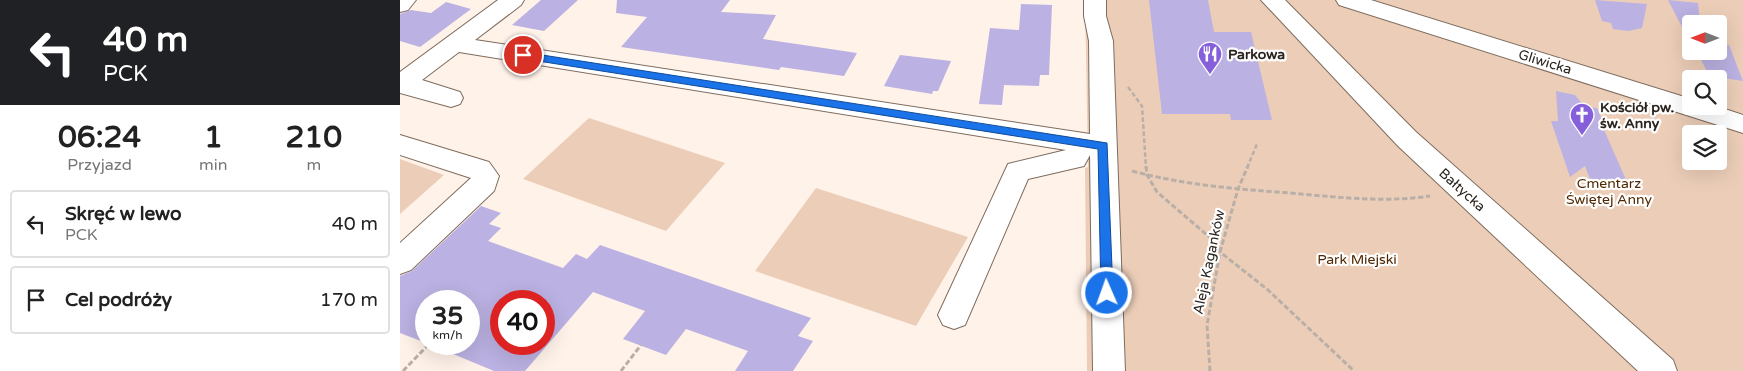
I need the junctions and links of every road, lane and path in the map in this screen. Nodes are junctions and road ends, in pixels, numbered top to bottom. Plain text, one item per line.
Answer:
1 (405, 0) edge
2 (512, 0) edge
3 (1095, 0) edge
4 (1110, 0) edge
5 (1272, 0) edge
6 (1347, 0) edge
7 (400, 5) edge
8 (1101, 41) junction
9 (455, 43) junction
10 (1102, 74) junction
11 (401, 84) edge
12 (451, 98) dead end
13 (1743, 124) edge
14 (1093, 144) junction
15 (1257, 144) dead end
16 (400, 145) edge
17 (1131, 170) dead end
18 (1147, 175) junction
19 (1461, 188) junction
20 (1238, 189) junction
21 (1220, 252) junction
22 (400, 260) edge
23 (954, 315) dead end
24 (641, 345) dead end
25 (418, 355) edge
26 (403, 371) edge
27 (621, 371) edge
28 (1110, 371) edge
29 (1210, 371) edge
30 (1354, 371) edge
31 (1661, 371) edge

1 - 7 street
2 - 9 street
3 - 8 street
4 - 8 street
5 - 19 street, Bałtycka
6 - 13 street, Gliwicka
8 - 10 street
9 - 11 street
9 - 14 street
10 - 14 street
10 - 18 path
11 - 12 street
14 - 23 street
14 - 28 street
15 - 20 path, Aleja Kaganków
16 - 22 street
17 - 18 path
18 - 20 path
18 - 21 path
19 - 20 path
19 - 31 street, Bałtycka
20 - 21 path, Aleja Kaganków
21 - 29 path, Aleja Kaganków
21 - 30 path
24 - 27 path
25 - 26 path

